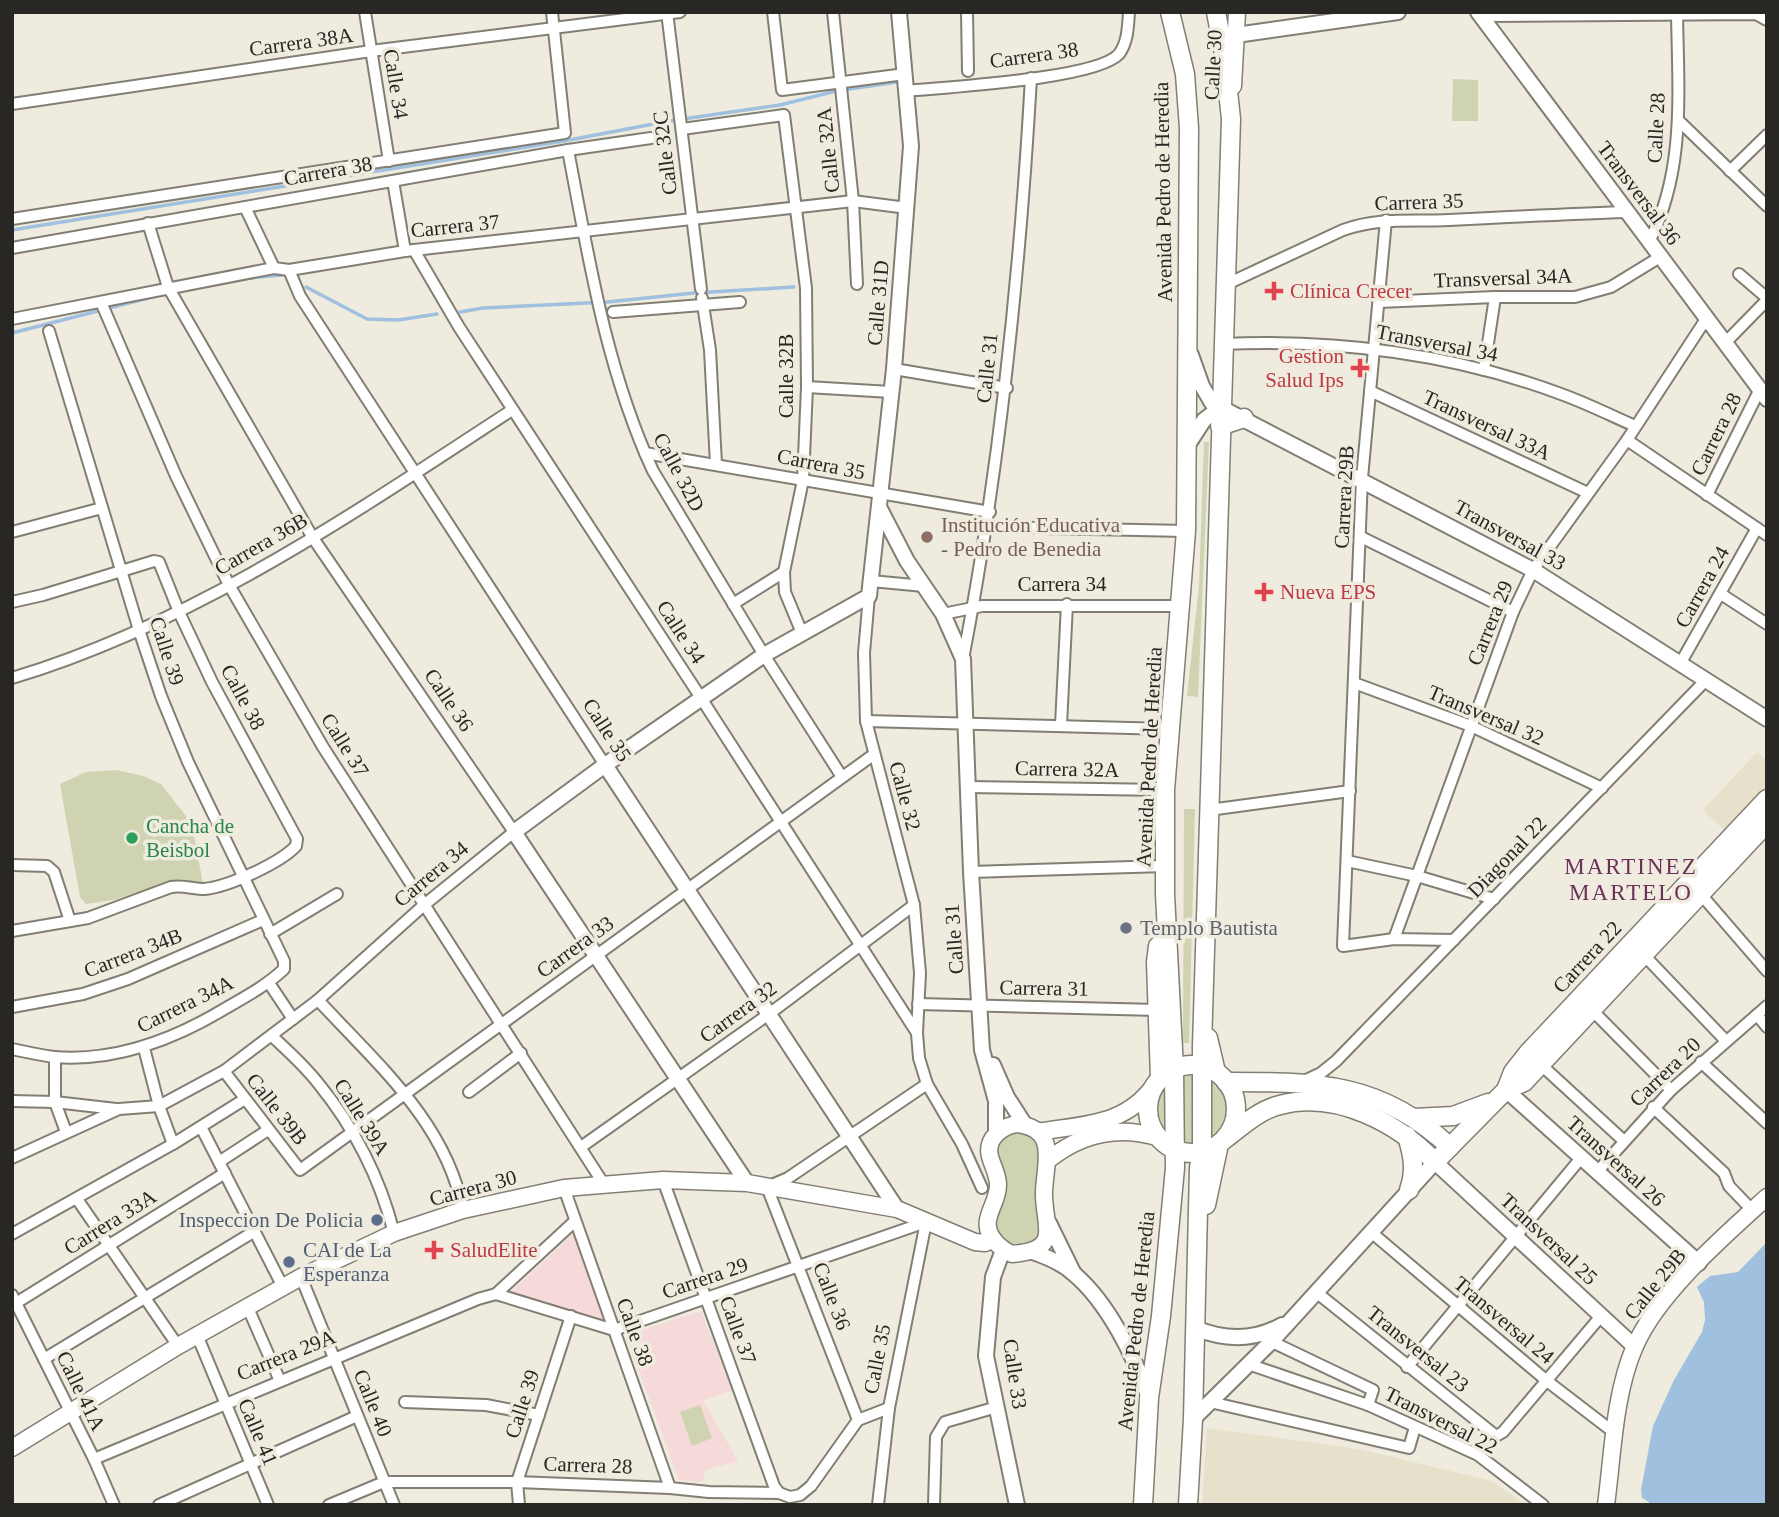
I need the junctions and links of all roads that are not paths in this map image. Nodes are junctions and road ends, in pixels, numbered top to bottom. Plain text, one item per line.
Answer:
1 (366, 12) edge
2 (552, 12) edge
3 (680, 12) edge
4 (773, 12) edge
5 (833, 12) edge
6 (899, 12) edge
7 (967, 12) edge
8 (1129, 12) edge
9 (1216, 12) edge
10 (1237, 12) edge
11 (1398, 12) edge
12 (667, 13) edge
13 (1677, 13) edge
14 (1480, 14) edge
15 (1172, 17) edge
16 (1767, 19) edge
17 (554, 27) junction
18 (1236, 35) junction
19 (372, 51) junction
20 (968, 71) dead end
21 (905, 74) junction
22 (1031, 78) junction
23 (841, 87) junction
24 (907, 91) junction
25 (12, 104) edge
26 (1231, 120) junction
27 (1678, 120) junction
28 (681, 127) junction
29 (1767, 135) edge
30 (651, 138) dead end
31 (568, 150) junction
32 (388, 161) junction
33 (1730, 170) junction
34 (393, 181) junction
35 (853, 201) junction
36 (245, 206) junction
37 (795, 206) junction
38 (1767, 206) edge
39 (907, 208) junction
40 (1627, 212) junction
41 (692, 218) junction
42 (12, 219) edge
43 (1387, 220) junction
44 (148, 223) junction
45 (583, 231) junction
46 (1649, 242) junction
47 (12, 248) edge
48 (410, 251) junction
49 (1660, 257) junction
50 (274, 268) junction
51 (289, 270) junction
52 (1739, 274) dead end
53 (857, 284) dead end
54 (1225, 285) junction
55 (169, 289) junction
56 (702, 297) junction
57 (1495, 297) junction
58 (1767, 299) edge
59 (740, 302) dead end
60 (1379, 302) junction
61 (104, 310) junction
62 (613, 312) dead end
63 (1706, 318) junction
64 (12, 319) edge
65 (49, 331) dead end
66 (1187, 335) junction
67 (1725, 343) junction
68 (1223, 344) junction
69 (1374, 349) junction
70 (894, 369) junction
71 (1484, 370) junction
72 (807, 387) junction
73 (1007, 388) junction
74 (1370, 391) junction
75 (891, 392) junction
76 (1763, 394) edge
77 (1222, 406) junction
78 (512, 410) junction
79 (1244, 418) junction
80 (1220, 426) junction
81 (1635, 426) junction
82 (1628, 440) junction
83 (1187, 446) junction
84 (645, 453) junction
85 (716, 464) junction
86 (414, 474) junction
87 (1362, 478) junction
88 (803, 480) junction
89 (1588, 493) junction
90 (1707, 495) junction
91 (879, 500) junction
92 (102, 508) junction
93 (990, 512) junction
94 (987, 527) junction
95 (1756, 528) junction
96 (1186, 531) junction
97 (12, 532) edge
98 (1767, 535) edge
99 (1361, 537) junction
100 (313, 538) junction
101 (122, 570) junction
102 (1533, 570) junction
103 (784, 572) junction
104 (229, 585) junction
105 (924, 586) junction
106 (870, 589) junction
107 (1721, 594) junction
108 (12, 602) edge
109 (733, 604) junction
110 (1067, 604) junction
111 (1182, 606) junction
112 (973, 608) junction
113 (179, 612) junction
114 (1513, 612) junction
115 (943, 614) junction
116 (1767, 624) edge
117 (139, 630) junction
118 (802, 634) junction
119 (764, 655) junction
120 (963, 659) junction
121 (1680, 664) junction
122 (12, 678) edge
123 (1706, 680) junction
124 (1354, 683) junction
125 (701, 698) junction
126 (1767, 719) edge
127 (866, 720) junction
128 (967, 724) junction
129 (1061, 725) junction
130 (1471, 726) junction
131 (1168, 729) junction
132 (873, 755) junction
133 (605, 765) junction
134 (842, 777) junction
135 (968, 787) junction
136 (1602, 788) junction
137 (1165, 790) junction
138 (1350, 791) junction
139 (1767, 799) edge
140 (1209, 810) junction
141 (781, 822) junction
142 (1761, 827) edge
143 (513, 832) junction
144 (1347, 861) junction
145 (12, 865) edge
146 (1165, 866) junction
147 (971, 872) junction
148 (243, 877) junction
149 (1417, 877) junction
150 (1695, 887) junction
151 (687, 890) junction
152 (337, 894) dead end
153 (1164, 894) junction
154 (1494, 899) junction
155 (424, 905) junction
156 (914, 905) junction
157 (263, 920) junction
158 (70, 922) junction
159 (12, 931) edge
160 (270, 934) junction
161 (1394, 939) junction
162 (1454, 940) junction
163 (860, 945) junction
164 (1637, 948) junction
165 (595, 956) junction
166 (284, 969) joint
167 (1767, 971) edge
168 (269, 983) junction
169 (318, 1000) junction
170 (918, 1004) junction
171 (1585, 1004) junction
172 (979, 1006) junction
173 (1767, 1006) edge
174 (12, 1007) edge
175 (1158, 1010) junction
176 (769, 1014) junction
177 (1756, 1015) junction
178 (293, 1019) junction
179 (501, 1024) junction
180 (1767, 1027) edge
181 (917, 1033) junction
182 (272, 1036) junction
183 (1726, 1041) junction
184 (144, 1048) junction
185 (12, 1049) edge
186 (521, 1052) junction
187 (55, 1057) junction
188 (1534, 1058) junction
189 (1336, 1061) junction
190 (1702, 1062) junction
191 (224, 1071) junction
192 (1214, 1073) junction
193 (1163, 1077) junction
194 (677, 1079) junction
195 (1302, 1082) junction
196 (927, 1084) junction
197 (1333, 1086) junction
198 (1506, 1090) junction
199 (1671, 1090) junction
200 (468, 1092) dead end
201 (404, 1094) junction
202 (245, 1100) junction
203 (12, 1101) edge
204 (55, 1102) junction
205 (1331, 1105) junction
206 (159, 1106) junction
207 (1653, 1107) junction
208 (119, 1109) junction
209 (1414, 1118) junction
210 (1767, 1123) edge
211 (201, 1127) junction
212 (1031, 1129) junction
213 (268, 1130) junction
214 (66, 1132) junction
215 (352, 1132) junction
216 (996, 1134) junction
217 (1407, 1136) junction
218 (850, 1137) junction
219 (1222, 1141) junction
220 (1624, 1141) junction
221 (1166, 1143) junction
222 (173, 1144) junction
223 (581, 1147) junction
224 (1450, 1147) junction
225 (1202, 1152) junction
226 (12, 1158) edge
227 (1581, 1158) junction
228 (1047, 1161) junction
229 (1435, 1162) junction
230 (222, 1168) junction
231 (300, 1170) joint
232 (1597, 1172) junction
233 (663, 1180) junction
234 (603, 1183) junction
235 (747, 1183) junction
236 (767, 1187) junction
237 (564, 1188) junction
238 (982, 1188) dead end
239 (1409, 1190) junction
240 (1767, 1197) edge
241 (77, 1199) junction
242 (897, 1209) junction
243 (463, 1210) junction
244 (1752, 1210) junction
245 (575, 1221) junction
246 (926, 1222) junction
247 (1049, 1223) junction
248 (255, 1231) junction
249 (1371, 1232) junction
250 (394, 1233) junction
251 (12, 1234) edge
252 (1515, 1237) junction
253 (1198, 1243) junction
254 (109, 1245) junction
255 (998, 1245) junction
256 (1030, 1251) junction
257 (1699, 1263) junction
258 (798, 1266) junction
259 (1074, 1273) junction
260 (302, 1277) junction
261 (283, 1287) junction
262 (1316, 1292) junction
263 (496, 1294) junction
264 (145, 1298) junction
265 (706, 1298) junction
266 (14, 1299) edge
267 (1458, 1306) junction
268 (248, 1307) junction
269 (571, 1316) junction
270 (1601, 1316) junction
271 (1195, 1328) junction
272 (614, 1330) junction
273 (197, 1335) junction
274 (1265, 1338) junction
275 (178, 1346) junction
276 (1635, 1347) junction
277 (44, 1359) junction
278 (335, 1360) junction
279 (1248, 1364) junction
280 (1408, 1367) junction
281 (280, 1381) junction
282 (1547, 1381) junction
283 (1149, 1398) junction
284 (405, 1402) dead end
285 (1210, 1402) junction
286 (226, 1405) junction
287 (1368, 1405) junction
288 (997, 1407) junction
289 (889, 1408) junction
290 (70, 1412) junction
291 (539, 1415) junction
292 (357, 1416) junction
293 (1194, 1419) junction
294 (858, 1420) junction
295 (1416, 1427) junction
296 (1616, 1434) junction
297 (12, 1448) edge
298 (94, 1459) junction
299 (251, 1464) junction
300 (384, 1482) junction
301 (517, 1482) junction
302 (670, 1488) junction
303 (709, 1492) junction
304 (786, 1498) edge
305 (114, 1505) edge
306 (159, 1505) edge
307 (268, 1505) edge
308 (329, 1505) edge
309 (394, 1505) edge
310 (519, 1505) edge
311 (707, 1505) edge
312 (878, 1505) edge
313 (934, 1505) edge
314 (1017, 1505) edge
315 (1143, 1505) edge
316 (1188, 1505) edge
317 (1543, 1505) edge
318 (1606, 1505) edge

1 - 19 street, Calle 34
2 - 17 street
3 - 12 street, Carrera 38A
4 - 23 street
5 - 23 street, Calle 32A
6 - 21 street, Calle 31D
7 - 20 street
8 - 22 street, Carrera 38
9 - 26 main road
10 - 18 main road, Calle 30
11 - 18 street
12 - 17 street, Carrera 38A
12 - 28 street, Calle 32C
13 - 14 street
13 - 16 street
13 - 27 street, Calle 28
14 - 40 street, Transversal 36
15 - 66 main road, Avenida Pedro de Heredia
17 - 19 street, Carrera 38A
17 - 32 street, Carrera 38
18 - 26 main road, Calle 30
19 - 25 street, Carrera 38A
19 - 32 street, Calle 34
21 - 23 street
21 - 24 street, Calle 31D
22 - 24 street, Carrera 38
22 - 73 street, Calle 31
23 - 35 street, Calle 32A
24 - 39 street, Calle 31D
26 - 54 main road
27 - 33 street
27 - 46 street, Calle 28
28 - 37 street, Calle 32B
28 - 41 street, Calle 32C
29 - 33 street
30 - 31 street, Carrera 38
31 - 34 street, Carrera 38
31 - 45 street, Calle 32D
32 - 42 street, Carrera 38
33 - 38 street
34 - 36 street, Carrera 38
34 - 48 street, Calle 34
35 - 37 street, Carrera 37
35 - 39 street, Carrera 37
35 - 53 street, Calle 32A
36 - 44 street, Carrera 38
36 - 50 street
37 - 41 street, Carrera 37
37 - 72 street, Calle 32B
39 - 70 street, Calle 31D
40 - 43 street, Carrera 35
40 - 46 street, Transversal 36
41 - 45 street, Carrera 37
41 - 56 street, Calle 32C
43 - 54 street, Carrera 35
43 - 60 street, Carrera 29B
44 - 47 street, Carrera 38
44 - 55 street, Calle 36
45 - 48 street, Carrera 37
45 - 84 street, Calle 32D
46 - 49 street, Transversal 36
48 - 51 street, Carrera 37
48 - 78 street, Calle 34
49 - 57 street, Transversal 34A
49 - 63 street, Transversal 36
50 - 51 street, Carrera 37
50 - 55 street, Carrera 37
51 - 86 street, Calle 35
52 - 58 street
54 - 68 main road
55 - 61 street, Carrera 37
55 - 100 street, Calle 36
56 - 59 street
56 - 62 street
56 - 85 street, Calle 32C
57 - 60 street, Transversal 34A
57 - 71 street
58 - 67 street
60 - 69 street, Carrera 29B
61 - 64 street, Carrera 37
61 - 104 street, Calle 37
63 - 67 street, Transversal 36
63 - 81 street, Carrera 29
65 - 92 street, Calle 39
66 - 77 street, Transversal 33
66 - 83 main road, Avenida Pedro de Heredia
67 - 76 street, Transversal 36
68 - 69 street, Transversal 34
68 - 77 main road
69 - 71 street, Transversal 34
69 - 74 street, Carrera 29B
70 - 73 street
70 - 75 street, Calle 31D
71 - 81 street, Transversal 34
72 - 75 street
72 - 88 street, Calle 32B
73 - 93 street, Calle 31
74 - 87 street, Carrera 29B
74 - 89 street, Transversal 33A
75 - 91 street, Calle 31D
76 - 90 street, Carrera 28
77 - 79 street, Transversal 33
77 - 80 main road
77 - 83 street
78 - 86 street, Carrera 36B
78 - 125 street, Calle 34
79 - 80 main road
79 - 87 street, Transversal 33
80 - 140 main road
81 - 82 street, Carrera 29
82 - 89 street, Carrera 29
82 - 90 street
83 - 96 main road, Avenida Pedro de Heredia
84 - 85 street, Carrera 35
84 - 109 street, Calle 32D
85 - 88 street, Carrera 35
86 - 100 street, Carrera 36B
86 - 133 street, Calle 35
87 - 99 street, Carrera 29B
87 - 102 street, Transversal 33
88 - 91 street, Carrera 35
88 - 103 street, Calle 32B
89 - 102 street, Carrera 29
90 - 95 street
91 - 93 street, Carrera 35
91 - 105 street, Calle 31
91 - 106 street, Calle 31D
92 - 97 street
92 - 101 street, Calle 39
93 - 94 street, Calle 31
94 - 96 street
94 - 112 street, Calle 31
95 - 98 street
95 - 107 street, Carrera 24
96 - 111 main road, Avenida Pedro de Heredia
99 - 114 street
99 - 124 street, Carrera 29B
100 - 104 street, Carrera 36B
100 - 143 street, Calle 36
101 - 108 street
101 - 113 street, Calle 38
101 - 117 street, Calle 39
102 - 114 street, Carrera 29
102 - 121 street, Transversal 33
103 - 109 street
103 - 118 street, Calle 32B
104 - 113 street, Carrera 36B
104 - 155 street, Calle 37
105 - 106 street
105 - 115 street, Calle 31
106 - 118 street, Carrera 34
106 - 127 street, Calle 32
107 - 116 street
107 - 121 street, Carrera 24
109 - 119 street, Calle 32D
110 - 111 street, Carrera 34
110 - 112 street, Carrera 34
110 - 129 street
111 - 131 main road, Avenida Pedro de Heredia
112 - 115 street, Carrera 34
112 - 120 street, Calle 31
113 - 117 street, Carrera 36B
113 - 148 street, Calle 38
114 - 130 street, Carrera 29
115 - 120 street, Calle 31
117 - 122 street, Carrera 36B
117 - 148 street, Calle 39
118 - 119 street, Carrera 34
119 - 125 street, Carrera 34
119 - 134 street, Calle 32D
120 - 128 street, Calle 31
121 - 123 street, Transversal 33
123 - 126 street, Transversal 33
123 - 136 street, Diagonal 22
124 - 130 street, Transversal 32
124 - 138 street, Carrera 29B
125 - 133 street, Carrera 34
125 - 141 street, Calle 34
127 - 128 street
127 - 132 street, Calle 32
128 - 129 street
128 - 135 street, Calle 31
129 - 131 street
130 - 136 street, Transversal 32
130 - 149 street, Carrera 29
131 - 137 main road, Avenida Pedro de Heredia
132 - 134 street, Carrera 33
132 - 156 street, Calle 32
133 - 143 street, Carrera 34
133 - 151 street, Calle 35
134 - 141 street, Carrera 33
135 - 137 street, Carrera 32A
135 - 147 street, Calle 31
136 - 154 street, Diagonal 22
137 - 146 main road, Avenida Pedro de Heredia
138 - 140 street
138 - 144 street, Carrera 29B
139 - 142 main road, Carrera 22
140 - 192 main road
141 - 151 street, Carrera 33
141 - 163 street, Calle 34
142 - 150 main road, Carrera 22
143 - 155 street, Carrera 34
143 - 165 street, Calle 36
144 - 149 street
144 - 161 street, Carrera 29B
145 - 158 street
146 - 147 street
146 - 153 main road, Avenida Pedro de Heredia
147 - 172 street, Calle 31
148 - 157 street, Calle 39
148 - 158 street
149 - 154 street
149 - 161 street, Carrera 29
150 - 164 main road, Carrera 22
150 - 167 street
151 - 165 street, Carrera 33
151 - 176 street, Calle 35
152 - 160 street
153 - 175 main road
153 - 193 main road, Avenida Pedro de Heredia
154 - 162 street, Diagonal 22
155 - 169 street, Carrera 34
155 - 179 street, Calle 37
156 - 163 street, Carrera 32
156 - 170 street, Calle 32
157 - 160 street, Calle 39
157 - 174 street, Carrera 34B
158 - 159 street
160 - 166 street, Calle 39
161 - 162 street
162 - 189 street, Diagonal 22
163 - 176 street, Carrera 32
163 - 181 street, Calle 34
164 - 171 main road, Carrera 22
164 - 183 street
165 - 179 street, Carrera 33
165 - 194 street, Calle 36
166 - 168 street, Carrera 34A
168 - 178 street
168 - 184 street, Carrera 34A
169 - 178 street, Carrera 34
169 - 201 street
170 - 172 street, Carrera 31
170 - 181 street
171 - 188 main road, Carrera 22
171 - 199 street
172 - 175 street, Carrera 31
172 - 212 street, Calle 31
172 - 216 street, Calle 31
173 - 177 street, Carrera 20
175 - 193 main road
176 - 194 street, Carrera 32
176 - 218 street, Calle 35
177 - 180 street
177 - 183 street, Carrera 20
178 - 182 street, Carrera 34
179 - 186 street, Calle 37
179 - 201 street, Carrera 33
181 - 196 street
182 - 191 street, Carrera 34
182 - 215 street, Calle 39A
183 - 190 street, Carrera 20
184 - 187 street, Carrera 34A
184 - 206 street
185 - 187 street, Carrera 34A
186 - 200 street
186 - 223 street, Calle 37
187 - 204 street
188 - 198 main road, Carrera 22
188 - 220 street
189 - 195 street, Diagonal 22
189 - 197 street
190 - 199 street, Carrera 20
190 - 210 street
191 - 202 street, Calle 39B
191 - 206 street, Carrera 34
192 - 193 main road
192 - 195 main road
192 - 219 main road
192 - 225 main road
193 - 212 main road
193 - 221 main road, Avenida Pedro de Heredia
193 - 221 main road
194 - 223 street, Carrera 32
194 - 235 street, Calle 36
195 - 197 main road
196 - 218 street
196 - 238 street
197 - 205 street
197 - 209 main road
198 - 209 main road
198 - 224 main road, Carrera 22
198 - 227 street, Transversal 26
199 - 207 street, Carrera 20
201 - 215 street, Carrera 33
201 - 243 street
202 - 211 street
202 - 213 street, Calle 39B
203 - 204 street
204 - 208 street
204 - 214 street
205 - 217 main road
205 - 219 main road
206 - 208 street, Carrera 34
206 - 222 street
207 - 220 street, Carrera 20
207 - 244 street
208 - 214 street, Carrera 34
209 - 224 main road
211 - 222 street
211 - 230 street
212 - 216 main road
212 - 228 main road
213 - 230 street, Carrera 33A
213 - 231 street, Calle 39B
214 - 226 street, Carrera 34
215 - 231 street, Carrera 33
215 - 250 street, Calle 39A
216 - 255 main road
217 - 229 main road
217 - 239 main road
218 - 236 street
218 - 242 street, Calle 35
219 - 225 main road
219 - 253 main road
220 - 232 street, Carrera 20
221 - 225 main road
221 - 228 main road
221 - 283 main road, Avenida Pedro de Heredia
222 - 241 street
223 - 234 street, Calle 37
224 - 229 main road, Carrera 22
225 - 253 main road
227 - 232 street, Transversal 26
227 - 252 street
228 - 247 main road
229 - 239 street, Carrera 22
229 - 252 street, Transversal 25
230 - 248 street
230 - 254 street, Carrera 33A
232 - 257 street, Transversal 26
233 - 234 main road, Carrera 30
233 - 235 main road, Carrera 30
233 - 265 street, Calle 37
234 - 237 main road, Carrera 30
235 - 236 main road, Carrera 30
236 - 242 main road, Carrera 30
236 - 258 street, Calle 36
237 - 243 main road, Carrera 30
237 - 245 street, Calle 38
239 - 249 street, Carrera 22
240 - 244 main road, Calle 29B
241 - 251 street
241 - 254 street
242 - 246 main road, Carrera 30
243 - 250 main road, Carrera 30
244 - 257 main road, Calle 29B
245 - 263 street
245 - 272 street, Calle 38
246 - 255 main road, Carrera 30
246 - 258 street, Carrera 29
246 - 289 street, Calle 35
247 - 256 main road
247 - 259 street
248 - 261 street
248 - 264 street
249 - 262 street, Carrera 22
249 - 267 street, Transversal 24
250 - 260 main road, Carrera 30
252 - 267 street
252 - 270 street, Transversal 25
253 - 271 main road
254 - 264 street
254 - 266 street, Carrera 33A
255 - 256 main road, Carrera 30
255 - 288 street, Calle 33
256 - 259 street
257 - 276 main road, Calle 29B
258 - 265 street, Carrera 29
258 - 294 street, Calle 36
259 - 283 street
260 - 261 main road, Carrera 30
260 - 278 street, Calle 40
261 - 268 main road, Carrera 30
262 - 274 street, Carrera 22
262 - 280 street, Transversal 23
263 - 269 street
263 - 278 street, Carrera 29A
264 - 275 street
264 - 277 street
265 - 272 street, Carrera 29
265 - 304 street, Calle 37
266 - 277 street, Calle 41A
267 - 280 street
267 - 282 street, Transversal 24
268 - 273 main road, Carrera 30
268 - 281 street
269 - 272 street
269 - 291 street, Calle 39
270 - 276 street, Transversal 25
270 - 282 street
271 - 274 street, Carrera 22
271 - 293 main road
272 - 302 street, Calle 38
273 - 275 main road, Carrera 30
273 - 286 street, Calle 41
274 - 279 street, Carrera 22
274 - 287 street, Transversal 22
275 - 290 main road, Carrera 30
276 - 296 main road, Calle 29B
277 - 290 street, Calle 41A
278 - 281 street, Carrera 29A
278 - 292 street, Calle 40
279 - 285 street, Carrera 22
279 - 287 street
280 - 282 street, Transversal 23
281 - 286 street, Carrera 29A
282 - 296 street, Transversal 24
283 - 315 main road, Avenida Pedro de Heredia
284 - 291 street
285 - 293 street, Carrera 22
285 - 295 street
286 - 298 street, Carrera 29A
286 - 299 street, Calle 41
287 - 295 street, Transversal 22
288 - 313 street
288 - 314 street, Calle 33
289 - 294 street
289 - 312 street, Calle 35
290 - 297 main road, Carrera 30
290 - 298 street, Calle 41A
291 - 301 street, Calle 39
292 - 299 street
292 - 300 street, Calle 40
293 - 316 main road
294 - 304 street
295 - 317 street, Transversal 22
296 - 318 main road, Calle 29B
298 - 305 street, Calle 41A
299 - 306 street
299 - 307 street, Calle 41
300 - 301 street, Carrera 28
300 - 308 street
300 - 309 street, Calle 40
301 - 302 street, Carrera 28
301 - 310 street, Calle 39
302 - 303 street, Carrera 28
303 - 304 street, Carrera 28
303 - 311 street

